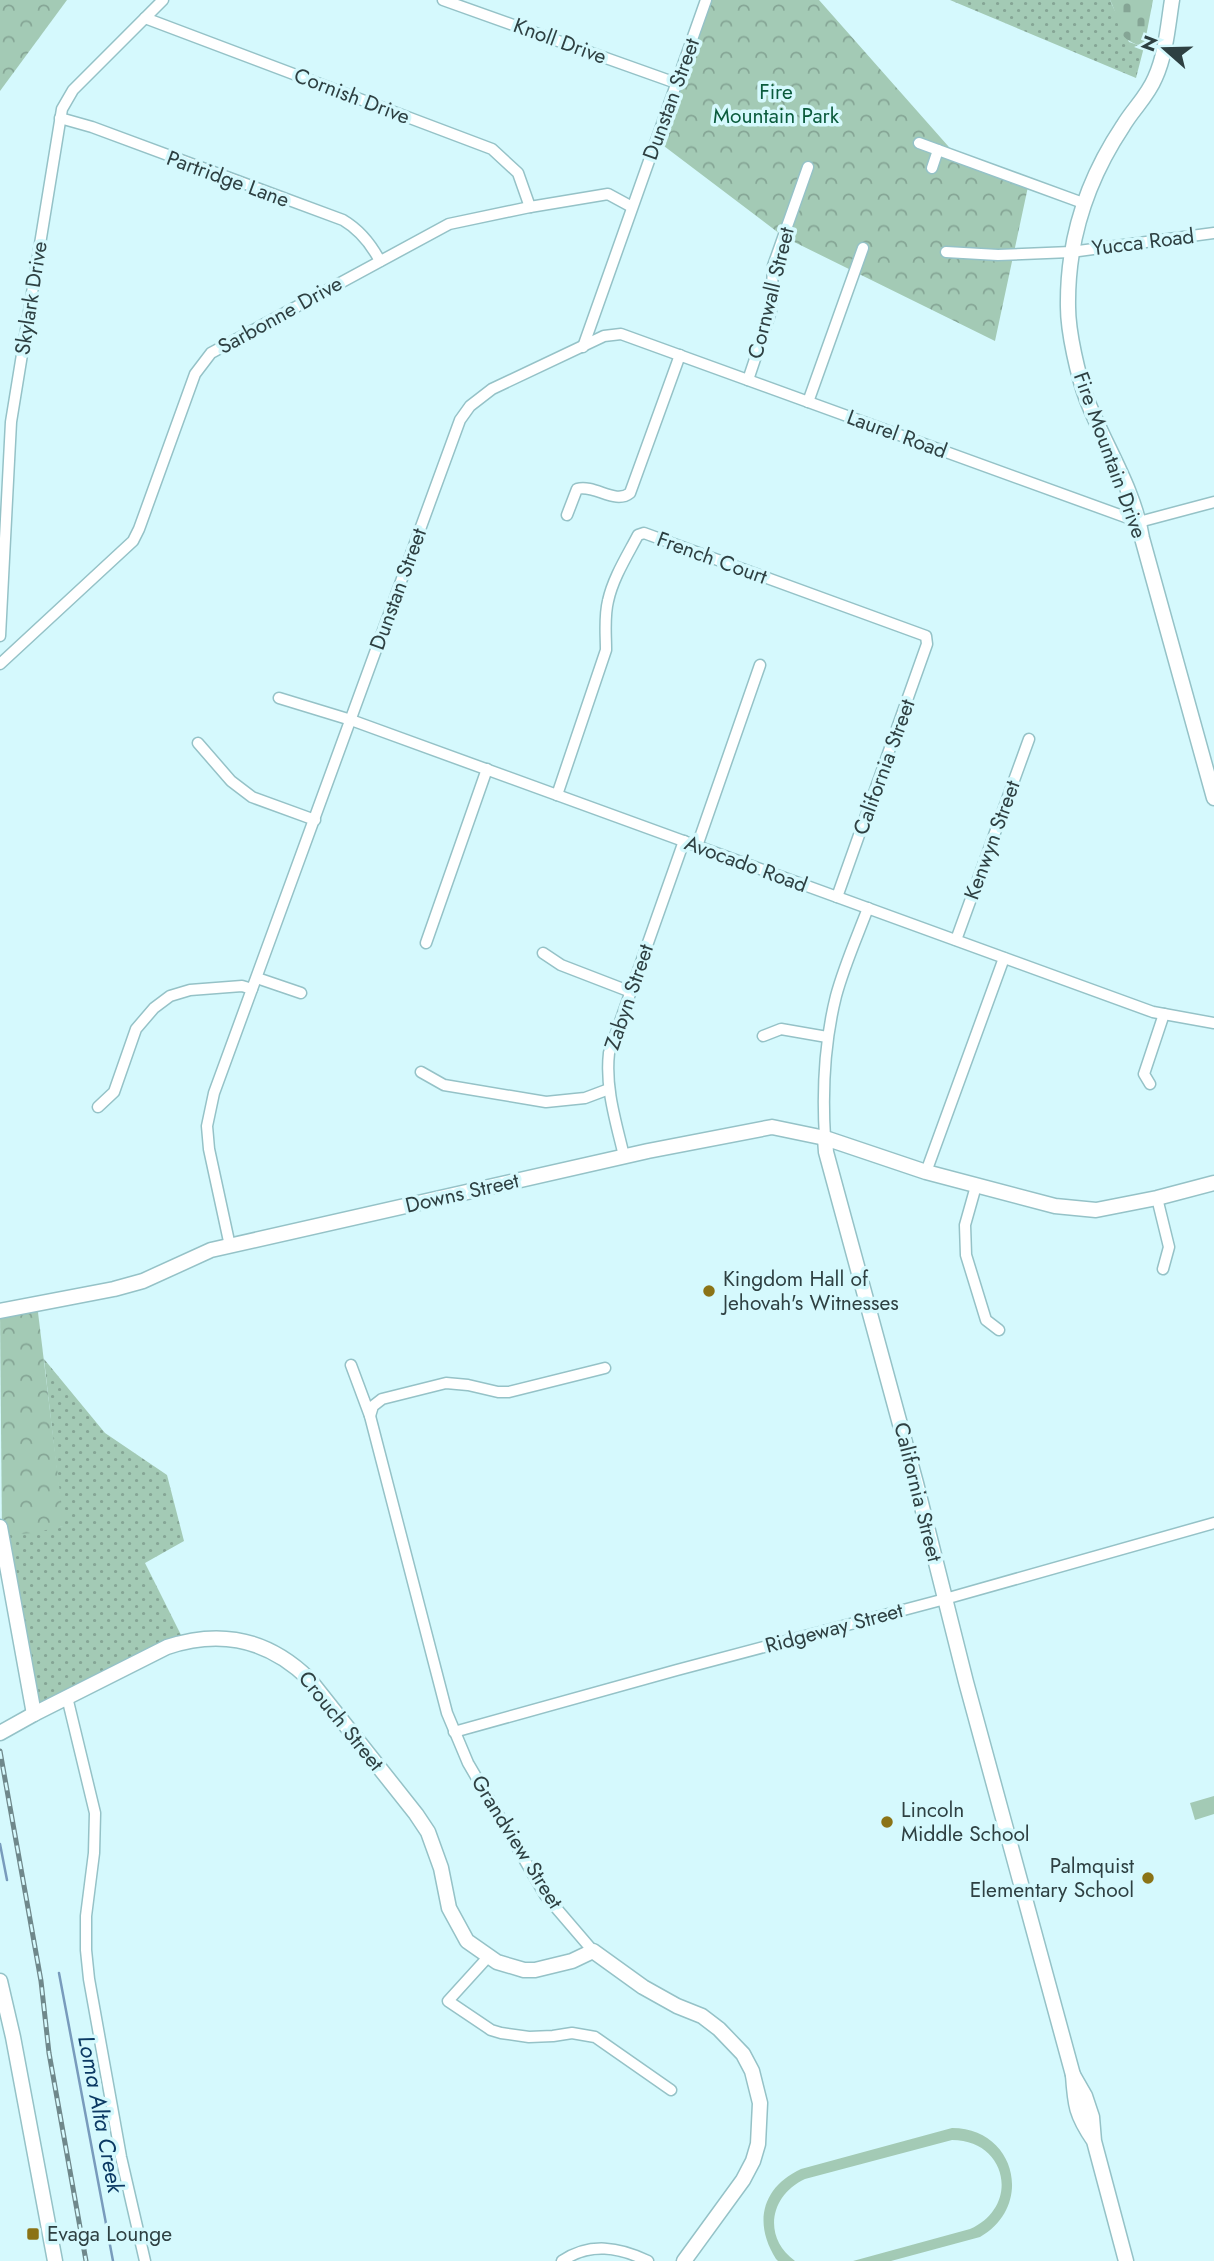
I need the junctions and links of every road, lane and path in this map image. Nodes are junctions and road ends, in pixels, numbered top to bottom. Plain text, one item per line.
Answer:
1 (163, 0) edge
2 (443, 0) edge
3 (706, 0) edge
4 (1172, 0) edge
5 (145, 18) junction
6 (676, 83) junction
7 (60, 118) junction
8 (919, 143) dead end
9 (938, 150) junction
10 (808, 167) dead end
11 (932, 168) dead end
12 (1083, 203) junction
13 (530, 207) junction
14 (632, 207) junction
15 (1214, 233) edge
16 (863, 248) dead end
17 (1072, 251) junction
18 (946, 252) dead end
19 (380, 261) junction
20 (583, 347) junction
21 (680, 355) junction
22 (748, 380) junction
23 (808, 402) junction
24 (1214, 502) edge
25 (568, 515) dead end
26 (1139, 522) junction
27 (0, 636) edge
28 (926, 636) joint
29 (0, 664) edge
30 (760, 665) dead end
31 (279, 698) dead end
32 (351, 720) junction
33 (1029, 739) dead end
34 (198, 743) dead end
35 (486, 769) junction
36 (557, 795) junction
37 (1214, 798) edge
38 (315, 820) junction
39 (684, 841) junction
40 (697, 846) junction
41 (837, 897) junction
42 (868, 908) junction
43 (956, 940) junction
44 (426, 943) dead end
45 (543, 953) dead end
46 (1004, 958) junction
47 (257, 978) junction
48 (253, 989) junction
49 (631, 992) junction
50 (301, 993) dead end
51 (1164, 1014) junction
52 (1214, 1023) edge
53 (763, 1036) dead end
54 (827, 1037) junction
55 (421, 1072) dead end
56 (1150, 1084) dead end
57 (609, 1089) junction
58 (98, 1107) dead end
59 (825, 1138) junction
60 (624, 1156) junction
61 (926, 1172) junction
62 (1214, 1183) edge
63 (976, 1186) junction
64 (1157, 1198) junction
65 (230, 1246) junction
66 (1163, 1269) dead end
67 (0, 1311) edge
68 (999, 1330) dead end
69 (351, 1365) dead end
70 (606, 1368) dead end
71 (370, 1416) junction
72 (1214, 1524) edge
73 (0, 1527) edge
74 (945, 1599) junction
75 (67, 1697) junction
76 (34, 1714) junction
77 (454, 1732) junction
78 (0, 1733) edge
79 (593, 1951) junction
80 (488, 1956) junction
81 (0, 1981) edge
82 (7, 2038) edge
83 (671, 2090) dead end
84 (55, 2261) edge
85 (145, 2261) edge
86 (562, 2261) edge
87 (648, 2261) edge
88 (684, 2261) edge
89 (1126, 2261) edge

1 - 5 street, Skylark Drive
2 - 6 street, Knoll Drive
3 - 6 street, Dunstan Street
4 - 12 main road, Fire Mountain Drive
5 - 7 street, Skylark Drive
5 - 13 street, Cornish Drive
6 - 14 street, Dunstan Street
7 - 19 street, Partridge Lane
7 - 27 street, Skylark Drive
8 - 9 street
9 - 11 street
9 - 12 street
10 - 22 street, Cornwall Street
12 - 17 main road, Fire Mountain Drive
13 - 14 street, Sarbonne Drive
13 - 19 street, Sarbonne Drive
14 - 20 street, Dunstan Street
15 - 17 street, Yucca Road
16 - 23 street
17 - 18 street, Yucca Road
17 - 26 main road, Fire Mountain Drive
19 - 29 street, Sarbonne Drive
20 - 21 street, Laurel Road
20 - 32 street, Dunstan Street
21 - 22 street, Laurel Road
21 - 25 street
22 - 23 street, Laurel Road
23 - 26 street, Laurel Road
24 - 26 street
26 - 37 main road, Fire Mountain Drive
28 - 36 street, French Court
28 - 41 street, California Street
30 - 40 street
31 - 32 street, Avocado Road
32 - 35 street, Avocado Road
32 - 38 street, Dunstan Street
33 - 43 street, Kenwyn Street
34 - 38 street
35 - 36 street, Avocado Road
35 - 44 street
36 - 39 street, Avocado Road
38 - 47 street, Dunstan Street
39 - 40 street, Avocado Road
39 - 49 street, Zabyn Street
40 - 41 street, Avocado Road
41 - 42 street, Avocado Road
42 - 43 street, Avocado Road
42 - 54 street, California Street
43 - 46 street, Avocado Road
45 - 49 street
46 - 51 street, Avocado Road
46 - 61 street
47 - 48 street, Dunstan Street
47 - 50 street
48 - 58 street
48 - 65 street, Dunstan Street
49 - 57 street, Zabyn Street
51 - 52 street, Avocado Road
51 - 56 street
53 - 54 street
54 - 59 street, California Street
55 - 57 street
57 - 60 street, Zabyn Street
59 - 60 main road, Downs Street
59 - 61 main road, Downs Street
59 - 74 main road, California Street
60 - 65 main road, Downs Street
61 - 63 main road, Downs Street
62 - 64 main road, Downs Street
63 - 64 main road, Downs Street
63 - 68 street
64 - 66 street
65 - 67 main road, Downs Street
69 - 71 street, Grandview Street
70 - 71 street
71 - 77 street, Grandview Street
72 - 74 street, Ridgeway Street
73 - 76 main road
74 - 77 street, Ridgeway Street
74 - 89 main road, California Street
75 - 76 main road, Crouch Street
75 - 80 main road, Crouch Street
75 - 85 street
76 - 78 main road, Crouch Street
77 - 79 street, Grandview Street
79 - 80 main road, Crouch Street
79 - 88 main road, Grandview Street
80 - 83 street
81 - 82 main road
82 - 84 main road
86 - 87 street

